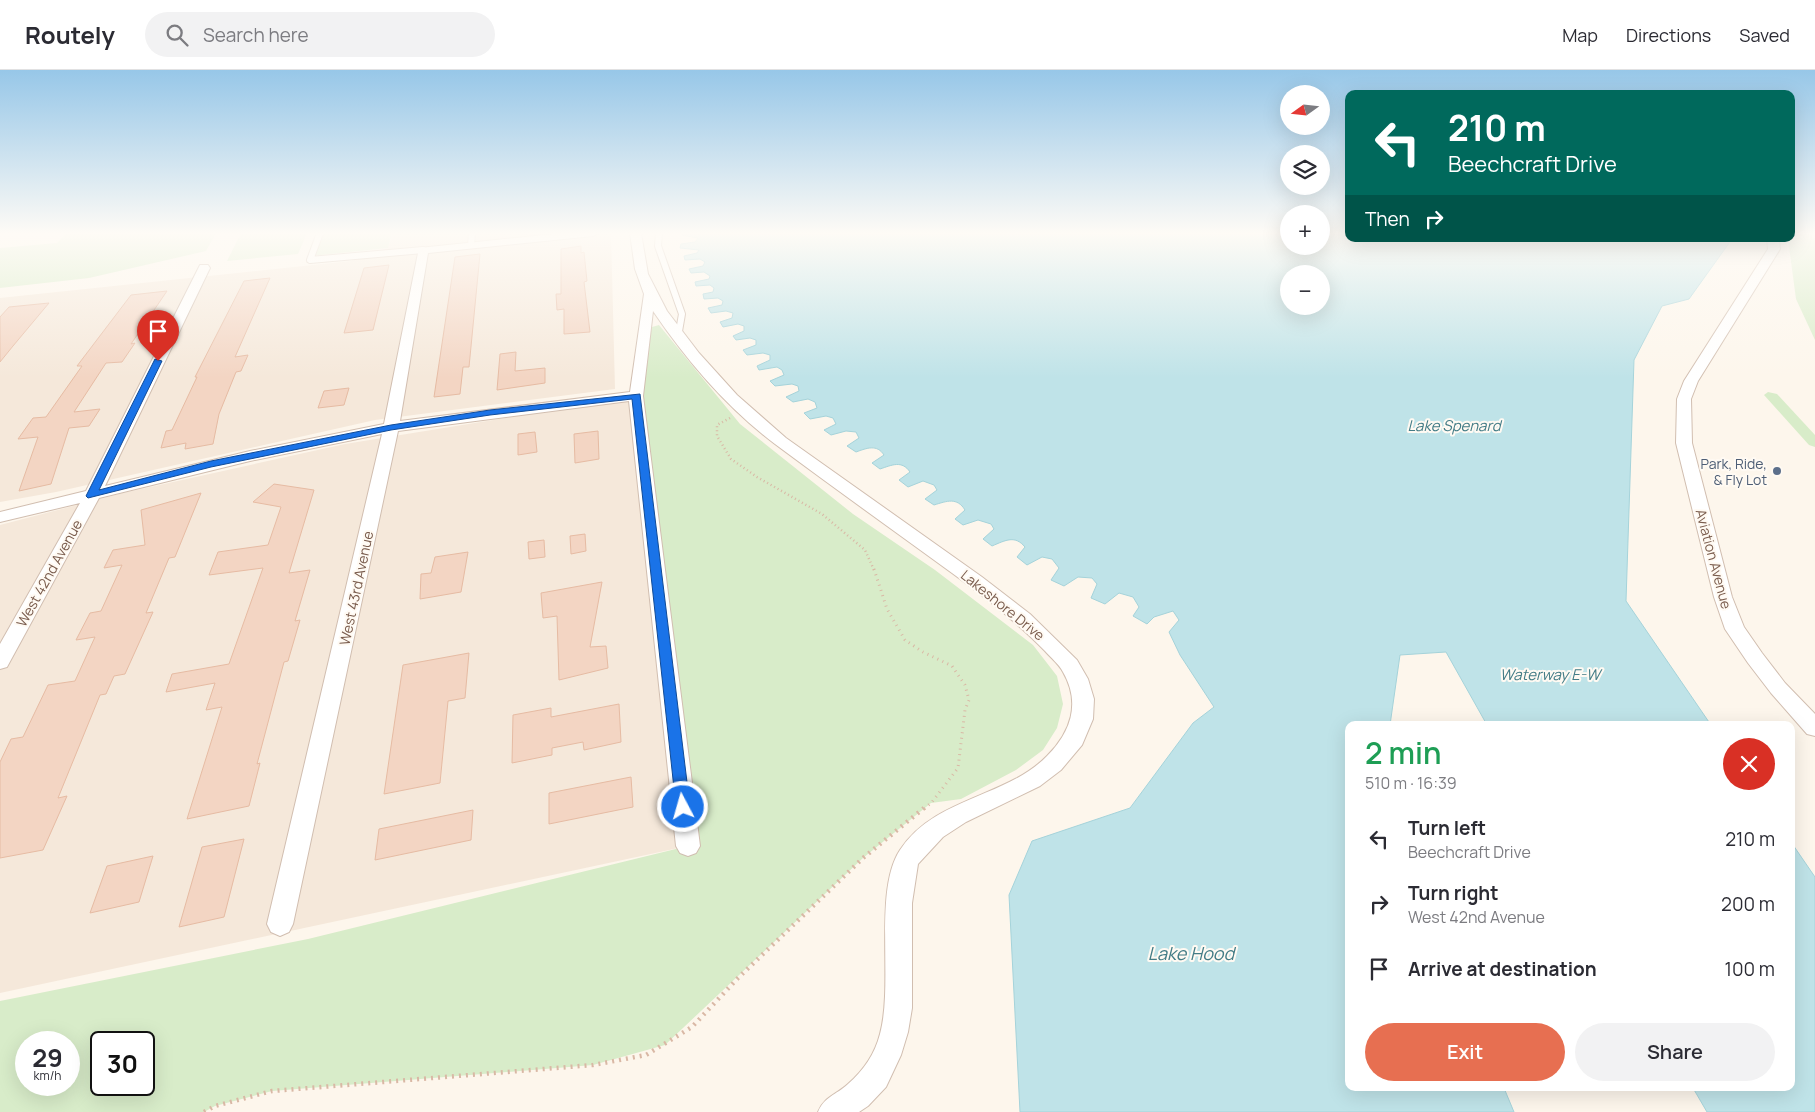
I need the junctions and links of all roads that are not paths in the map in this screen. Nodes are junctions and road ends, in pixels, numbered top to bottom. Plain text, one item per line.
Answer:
1 (197, 282) edge
2 (417, 282) edge
3 (645, 282) edge
4 (671, 282) edge
5 (1753, 282) edge
6 (650, 295) junction
7 (678, 337) junction
8 (636, 396) junction
9 (391, 428) junction
10 (92, 496) junction
11 (0, 517) edge
12 (0, 662) edge
13 (1815, 728) edge
14 (688, 846) dead end
15 (280, 924) dead end
16 (833, 1112) edge

1 - 10 street, West 42nd Avenue
2 - 9 street, West 43rd Avenue
3 - 6 street, Lakeshore Drive
4 - 7 lane
5 - 13 street, Aviation Avenue
6 - 7 street, Lakeshore Drive
6 - 8 street
7 - 16 street, Lakeshore Drive
8 - 9 street
8 - 14 street
9 - 10 street
9 - 15 street, West 43rd Avenue
10 - 11 street
10 - 12 street, West 42nd Avenue

